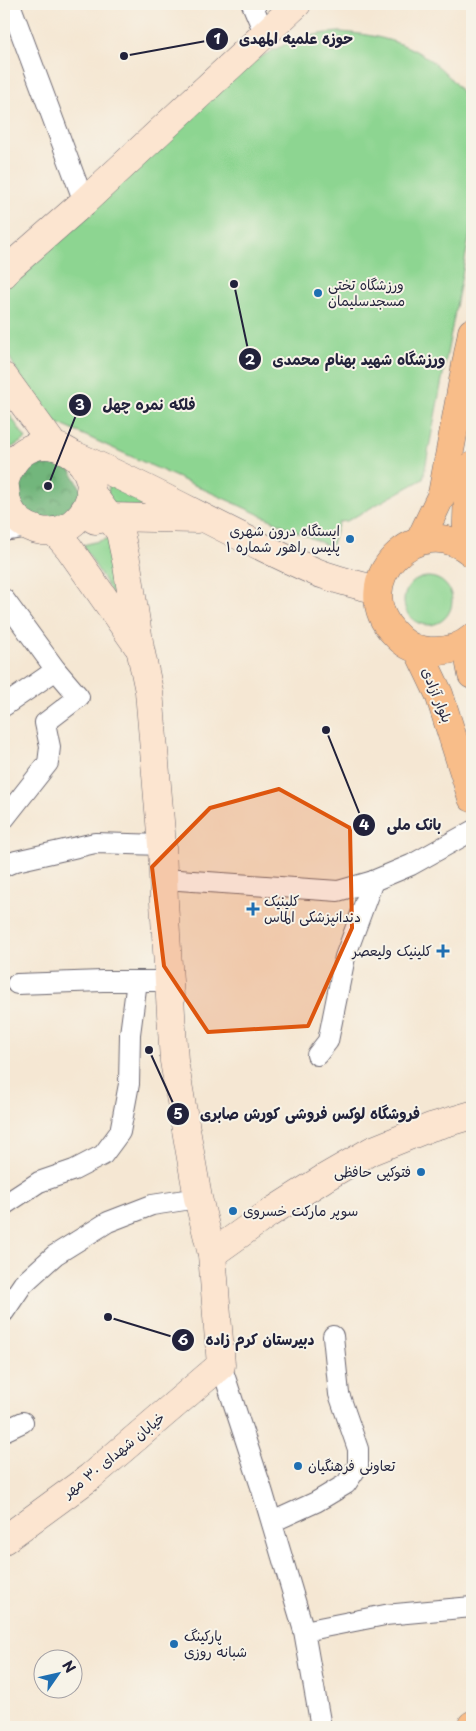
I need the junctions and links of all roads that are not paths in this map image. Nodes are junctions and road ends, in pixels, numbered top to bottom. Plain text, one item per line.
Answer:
1 (10, 4) edge
2 (252, 4) edge
3 (297, 4) edge
4 (266, 34) junction
5 (84, 202) junction
6 (4, 274) edge
7 (472, 332) edge
8 (4, 377) edge
9 (65, 451) junction
10 (472, 466) edge
11 (4, 483) edge
12 (90, 491) junction
13 (108, 517) junction
14 (166, 517) junction
15 (206, 519) junction
16 (40, 528) edge
17 (420, 540) junction
18 (122, 543) junction
19 (469, 550) edge
20 (378, 590) junction
21 (4, 599) edge
22 (470, 641) edge
23 (140, 648) junction
24 (418, 650) junction
25 (56, 670) junction
26 (472, 675) edge
27 (4, 706) edge
28 (472, 798) edge
29 (4, 819) edge
30 (472, 831) edge
31 (162, 845) junction
32 (4, 866) edge
33 (164, 879) junction
34 (374, 881) junction
35 (168, 981) junction
36 (137, 982) junction
37 (17, 984) dead end
38 (317, 1055) dead end
39 (472, 1115) edge
40 (198, 1198) junction
41 (4, 1204) edge
42 (212, 1254) junction
43 (4, 1312) edge
44 (333, 1336) dead end
45 (221, 1365) junction
46 (23, 1422) dead end
47 (4, 1431) edge
48 (272, 1522) junction
49 (4, 1540) edge
50 (472, 1607) edge
51 (304, 1631) junction
52 (321, 1727) edge

1 - 5 street
2 - 4 street
3 - 4 main road
4 - 5 main road
5 - 6 main road
7 - 17 main road
8 - 9 main road
9 - 11 main road
9 - 12 main road
9 - 15 main road
10 - 19 main road
11 - 16 main road
12 - 13 main road
12 - 16 main road
13 - 14 main road
13 - 16 main road
13 - 18 main road
14 - 15 main road
14 - 18 main road
15 - 20 main road
16 - 23 main road
17 - 19 main road
17 - 20 main road
18 - 23 main road
20 - 24 main road
21 - 25 street
22 - 24 main road
22 - 26 main road
23 - 31 main road
24 - 28 main road, بلوار آزادی
25 - 27 street
25 - 29 street
30 - 34 street
31 - 32 street
31 - 33 main road
33 - 34 street
33 - 35 main road
34 - 38 street
35 - 36 street
35 - 40 main road
36 - 37 street
36 - 41 street
39 - 42 main road
40 - 42 main road
40 - 43 street
42 - 45 main road
44 - 48 street
45 - 48 street
45 - 49 main road, خیابان شهدای ۳۰ مهر
46 - 47 street
48 - 51 street
50 - 51 street
51 - 52 street

